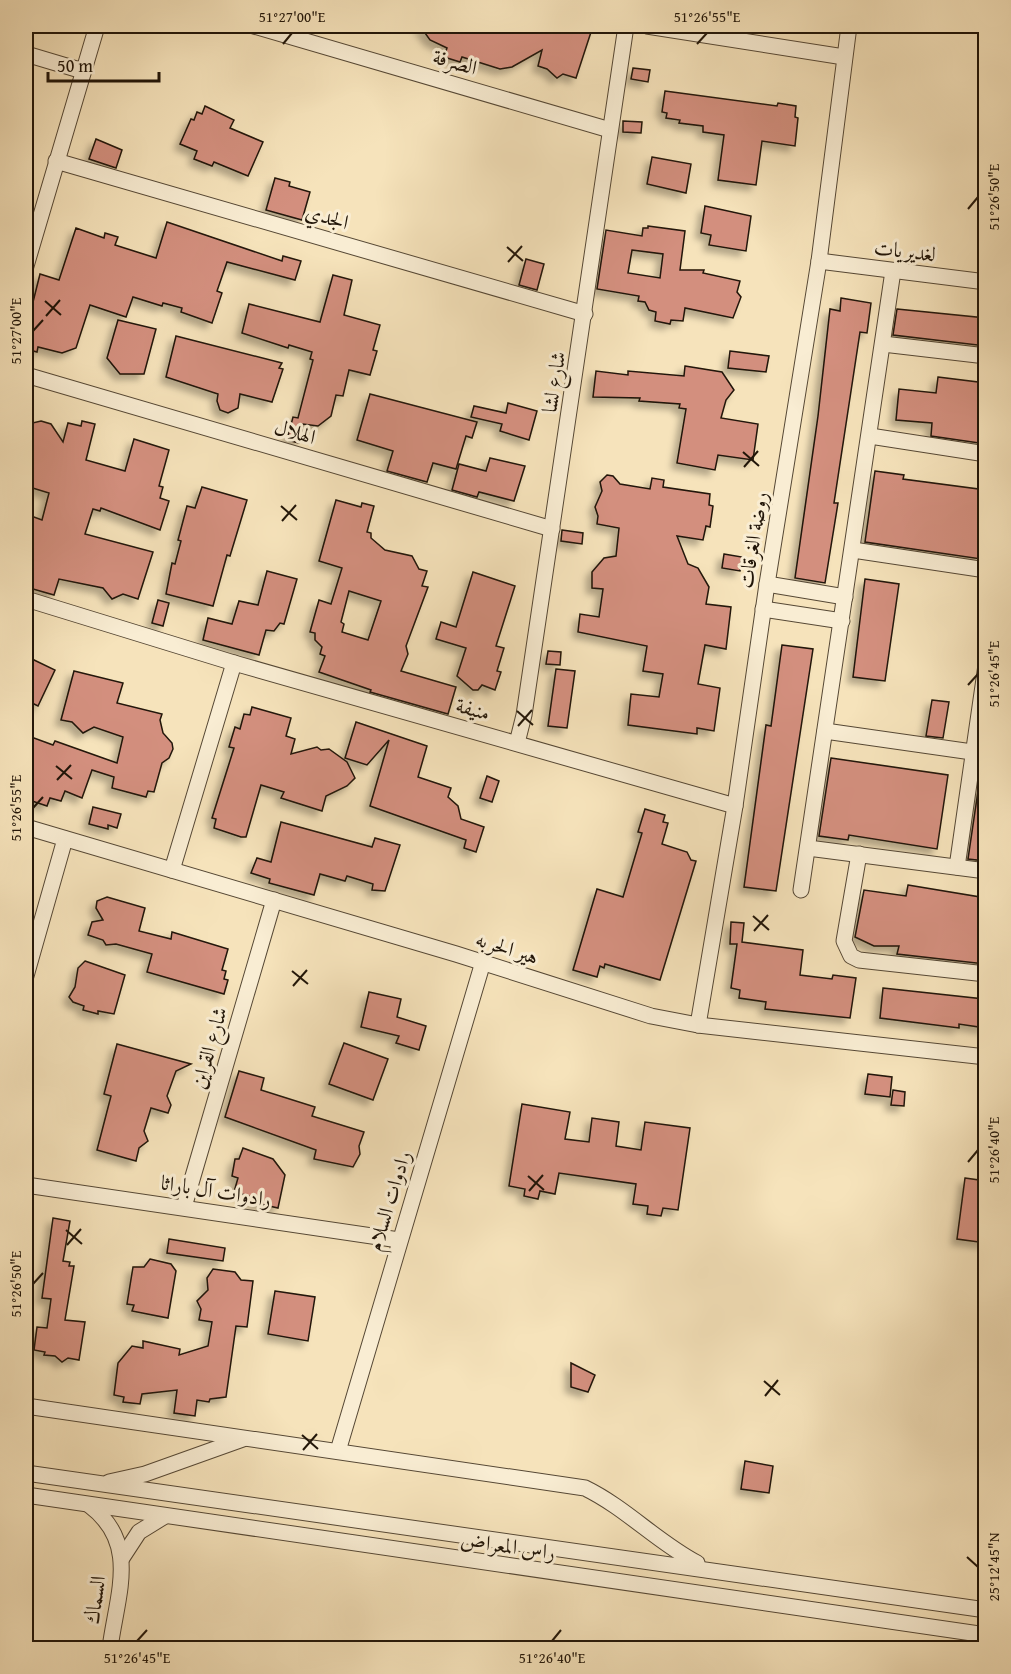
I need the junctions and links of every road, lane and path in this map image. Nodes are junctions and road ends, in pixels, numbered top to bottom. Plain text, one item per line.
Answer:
1 (97, 26) edge
2 (254, 26) edge
3 (626, 26) edge
4 (647, 26) edge
5 (849, 26) edge
6 (26, 54) edge
7 (844, 57) junction
8 (83, 71) junction
9 (610, 130) junction
10 (56, 162) junction
11 (819, 261) junction
12 (26, 266) edge
13 (893, 271) junction
14 (986, 282) edge
15 (585, 314) junction
16 (883, 344) junction
17 (986, 356) edge
18 (26, 375) edge
19 (870, 436) junction
20 (986, 454) edge
21 (552, 529) junction
22 (852, 550) junction
23 (986, 570) edge
24 (766, 584) junction
25 (845, 597) junction
26 (26, 598) edge
27 (763, 609) junction
28 (842, 621) junction
29 (234, 663) junction
30 (986, 665) edge
31 (825, 731) junction
32 (517, 743) junction
33 (972, 752) junction
34 (735, 806) junction
35 (26, 827) edge
36 (65, 839) junction
37 (808, 848) junction
38 (859, 854) junction
39 (957, 867) junction
40 (172, 870) junction
41 (986, 870) edge
42 (801, 890) dead end
43 (274, 900) junction
44 (483, 962) junction
45 (986, 974) edge
46 (26, 976) edge
47 (698, 1025) junction
48 (986, 1057) edge
49 (26, 1185) edge
50 (184, 1207) junction
51 (399, 1240) junction
52 (26, 1406) edge
53 (246, 1438) junction
54 (338, 1451) junction
55 (26, 1473) edge
56 (99, 1484) junction
57 (26, 1495) edge
58 (88, 1504) junction
59 (165, 1516) junction
60 (122, 1558) junction
61 (708, 1569) junction
62 (986, 1610) edge
63 (986, 1635) edge
64 (110, 1648) edge

1 - 8 street
2 - 9 street, الصرفة
3 - 9 street, شارع لشا
4 - 7 street
5 - 7 street, روضة الغرقات
6 - 8 street
7 - 11 street, روضة الغرقات
8 - 10 street
9 - 15 street, شارع لشا
10 - 12 street
10 - 15 street, الجدي
11 - 13 street, لغديريات
11 - 24 street, روضة الغرقات
13 - 14 street, لغديريات
13 - 16 street
15 - 21 street, شارع لشا
16 - 17 street
16 - 19 street
18 - 21 street, الهلال
19 - 20 street
19 - 22 street
21 - 32 street, شارع لشا
22 - 23 street
22 - 25 street
24 - 25 street
24 - 27 street, روضة الغرقات
25 - 28 street
26 - 29 street, منيفة
27 - 28 street
27 - 34 street, روضة الغرقات
28 - 31 street
29 - 32 street, منيفة
29 - 40 street
30 - 33 street
31 - 33 street
31 - 37 street
32 - 34 street, منيفة
33 - 39 street
34 - 47 street, روضة الغرقات
35 - 36 street, هير الحربه
36 - 40 street, هير الحربه
36 - 46 street
37 - 38 street
37 - 42 street
38 - 39 street
38 - 45 street
39 - 41 street
40 - 43 street, هير الحربه
43 - 44 street, هير الحربه
43 - 50 street, شارع القراين
44 - 47 street, هير الحربه
44 - 51 street, رادوات السلام
47 - 48 street, هير الحربه
49 - 50 street, رادوات آل باراثا
50 - 51 street, رادوات آل باراثا
51 - 54 street, رادوات السلام
52 - 53 street, راس المعراض
53 - 54 street, راس المعراض
53 - 56 street
54 - 61 street, راس المعراض
55 - 56 street, راس المعراض
56 - 61 street, راس المعراض
57 - 58 street, راس المعراض
58 - 59 street, راس المعراض
58 - 60 street, السماك
59 - 60 street, السماك
59 - 63 street, راس المعراض
60 - 64 street, السماك
61 - 62 street, راس المعراض

